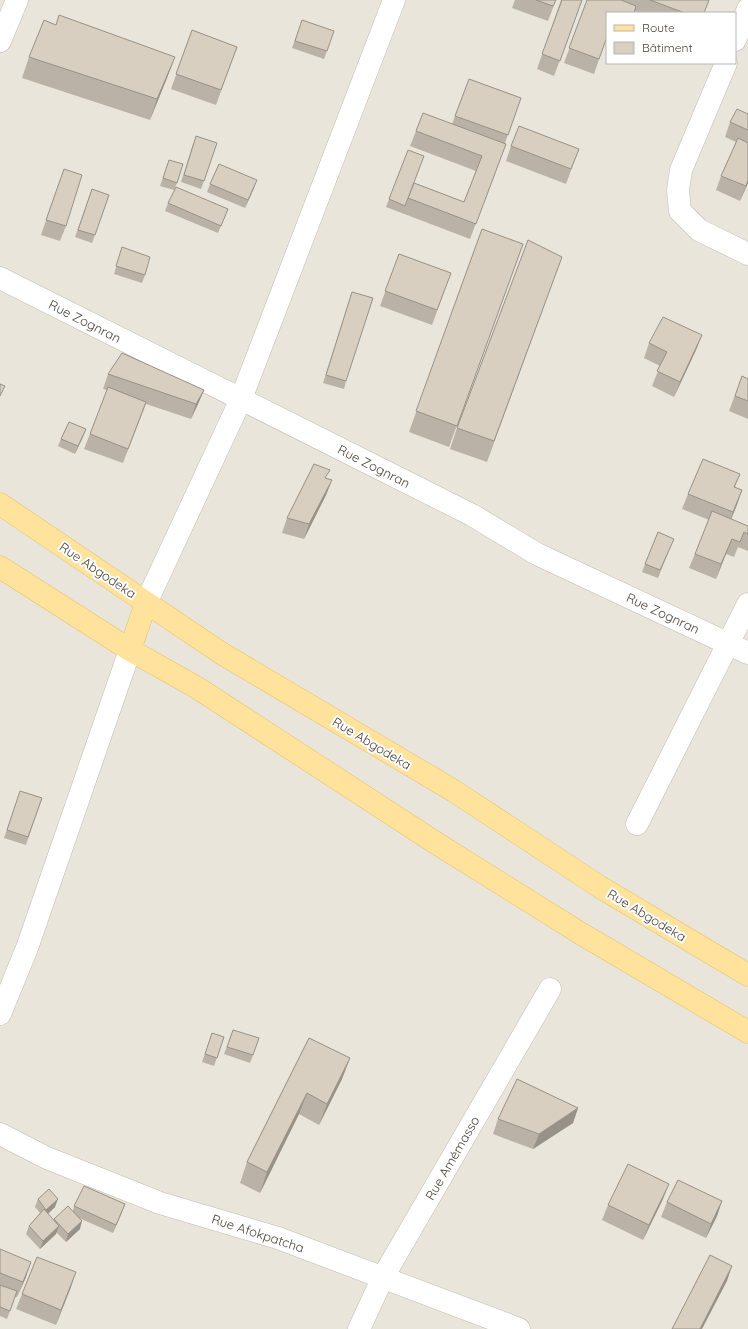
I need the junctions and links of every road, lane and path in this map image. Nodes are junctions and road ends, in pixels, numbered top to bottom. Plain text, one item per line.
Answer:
1 (17, 0) edge
2 (394, 0) edge
3 (748, 9) edge
4 (736, 38) edge
5 (0, 41) edge
6 (726, 64) edge
7 (748, 254) edge
8 (0, 278) edge
9 (241, 399) junction
10 (0, 504) edge
11 (0, 567) edge
12 (146, 603) junction
13 (748, 604) edge
14 (727, 643) junction
15 (130, 650) junction
16 (748, 653) edge
17 (637, 824) dead end
18 (748, 975) edge
19 (550, 989) dead end
20 (0, 1014) edge
21 (748, 1032) edge
22 (0, 1134) edge
23 (383, 1277) junction
24 (358, 1329) edge
25 (519, 1329) edge

1 - 5 street
2 - 9 street
3 - 4 street
6 - 7 street
8 - 9 street, Rue Zognran
9 - 12 street
9 - 14 street, Rue Zognran
10 - 12 main road, Rue Abgodeka
11 - 15 main road
12 - 15 main road
12 - 18 main road, Rue Abgodeka
13 - 14 street
14 - 16 street, Rue Zognran
14 - 17 street
15 - 20 street
15 - 21 main road
19 - 23 street, Rue Amémasso
22 - 23 street, Rue Afokpatcha
23 - 24 street, Rue Amémasso
23 - 25 street, Rue Afokpatcha

